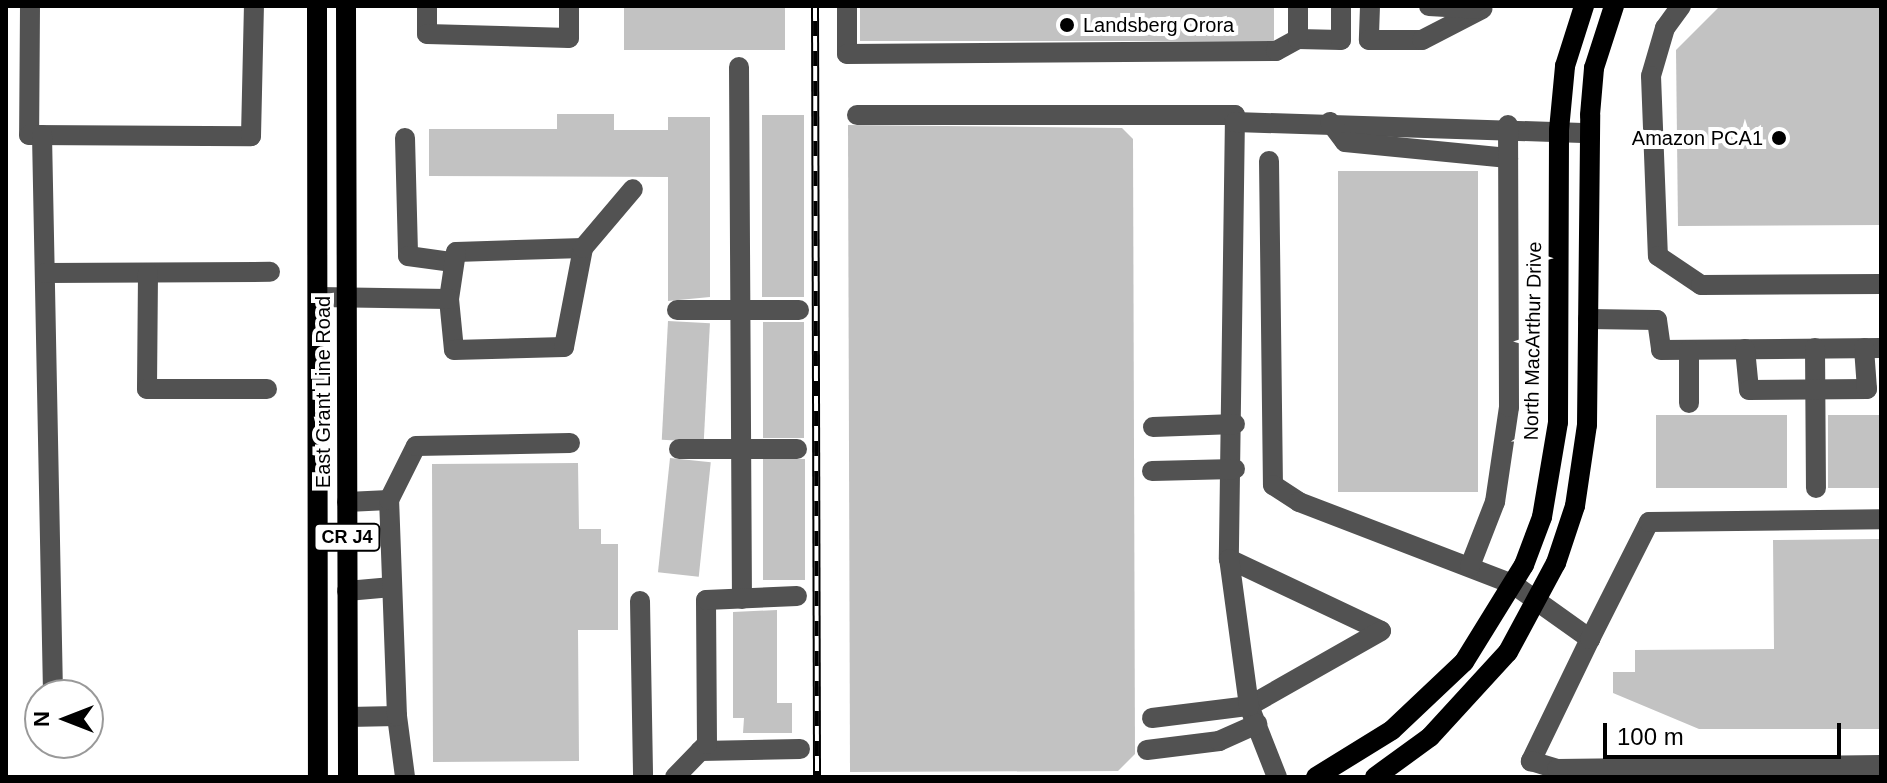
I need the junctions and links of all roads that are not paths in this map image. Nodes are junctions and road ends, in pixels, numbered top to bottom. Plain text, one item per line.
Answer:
1 (30, 6) edge
2 (254, 6) edge
3 (317, 6) edge
4 (346, 6) edge
5 (427, 6) edge
6 (569, 6) edge
7 (847, 6) edge
8 (1298, 6) edge
9 (1341, 6) edge
10 (1370, 6) edge
11 (1429, 6) edge
12 (1584, 6) edge
13 (1614, 6) edge
14 (1681, 6) edge
15 (1483, 7) edge
16 (1298, 39) junction
17 (739, 67) dead end
18 (857, 115) dead end
19 (1235, 122) junction
20 (1330, 122) junction
21 (1508, 125) junction
22 (1559, 130) junction
23 (1590, 133) junction
24 (42, 135) junction
25 (405, 138) dead end
26 (1508, 158) junction
27 (1269, 161) dead end
28 (633, 189) dead end
29 (583, 248) junction
30 (451, 262) junction
31 (270, 272) dead end
32 (45, 273) junction
33 (148, 273) junction
34 (1881, 284) edge
35 (318, 297) junction
36 (347, 297) junction
37 (449, 299) junction
38 (677, 310) dead end
39 (799, 310) dead end
40 (741, 311) junction
41 (1588, 319) junction
42 (1815, 348) junction
43 (1873, 348) edge
44 (1745, 349) junction
45 (1689, 350) junction
46 (267, 389) dead end
47 (1815, 389) junction
48 (1689, 403) dead end
49 (1235, 424) junction
50 (1153, 427) dead end
51 (570, 443) dead end
52 (742, 448) junction
53 (679, 449) dead end
54 (797, 449) dead end
55 (1235, 469) junction
56 (1152, 471) dead end
57 (1816, 488) dead end
58 (389, 500) junction
59 (347, 502) junction
60 (1881, 519) edge
61 (1229, 559) junction
62 (1470, 566) junction
63 (1513, 584) junction
64 (392, 587) junction
65 (347, 591) junction
66 (797, 596) dead end
67 (742, 599) junction
68 (640, 601) dead end
69 (1537, 603) junction
70 (1590, 639) junction
71 (53, 679) edge
72 (1253, 715) junction
73 (397, 716) junction
74 (348, 717) junction
75 (1152, 718) dead end
76 (800, 749) dead end
77 (1147, 750) dead end
78 (700, 751) junction
79 (1881, 765) edge
80 (1396, 771) edge
81 (1828, 771) edge
82 (318, 777) edge
83 (348, 777) edge
84 (405, 777) edge
85 (643, 777) edge
86 (675, 777) edge
87 (1277, 777) edge
88 (1316, 777) edge
89 (1375, 777) edge

1 - 24 lane
2 - 24 lane
3 - 35 main road, East Grant Line Road / CR J4
4 - 36 main road, East Grant Line Road / CR J4
5 - 6 lane
7 - 16 lane
8 - 16 lane
9 - 16 lane
10 - 15 lane
11 - 15 lane
12 - 22 main road, North MacArthur Drive
13 - 23 main road
14 - 34 lane
17 - 40 lane
18 - 19 lane
19 - 20 lane
19 - 49 lane
20 - 21 lane
20 - 26 lane
21 - 22 lane
21 - 26 lane
22 - 23 lane
22 - 63 main road, North MacArthur Drive
23 - 41 main road
24 - 32 lane
25 - 30 lane
26 - 62 lane
27 - 62 lane
28 - 29 lane
29 - 30 lane
29 - 37 lane
30 - 37 lane
31 - 33 lane
32 - 33 lane
32 - 71 lane
33 - 46 lane
35 - 36 lane
35 - 82 main road, East Grant Line Road / CR J4
36 - 37 lane
36 - 59 main road, East Grant Line Road / CR J4
38 - 40 lane
39 - 40 lane
40 - 52 lane
41 - 45 lane
41 - 69 main road
42 - 43 lane
42 - 44 lane
42 - 47 lane
43 - 47 lane
44 - 45 lane
44 - 47 lane
45 - 48 lane
47 - 57 lane
49 - 50 lane
49 - 55 lane
51 - 58 lane
52 - 53 lane
52 - 54 lane
52 - 67 lane
55 - 56 lane
55 - 61 lane
58 - 59 lane
58 - 64 lane
59 - 65 main road, East Grant Line Road / CR J4
60 - 70 lane
61 - 72 lane
61 - 72 lane
62 - 63 lane
63 - 69 lane
63 - 88 main road, North MacArthur Drive
64 - 65 lane
64 - 73 lane
65 - 74 main road, East Grant Line Road / CR J4
66 - 67 lane
67 - 78 lane
68 - 85 lane
69 - 70 lane
69 - 80 main road
70 - 81 lane
72 - 75 lane
72 - 77 lane
72 - 87 lane
73 - 74 lane
73 - 84 lane
74 - 83 main road, East Grant Line Road / CR J4
76 - 78 lane
78 - 86 lane
79 - 81 lane
80 - 89 main road

